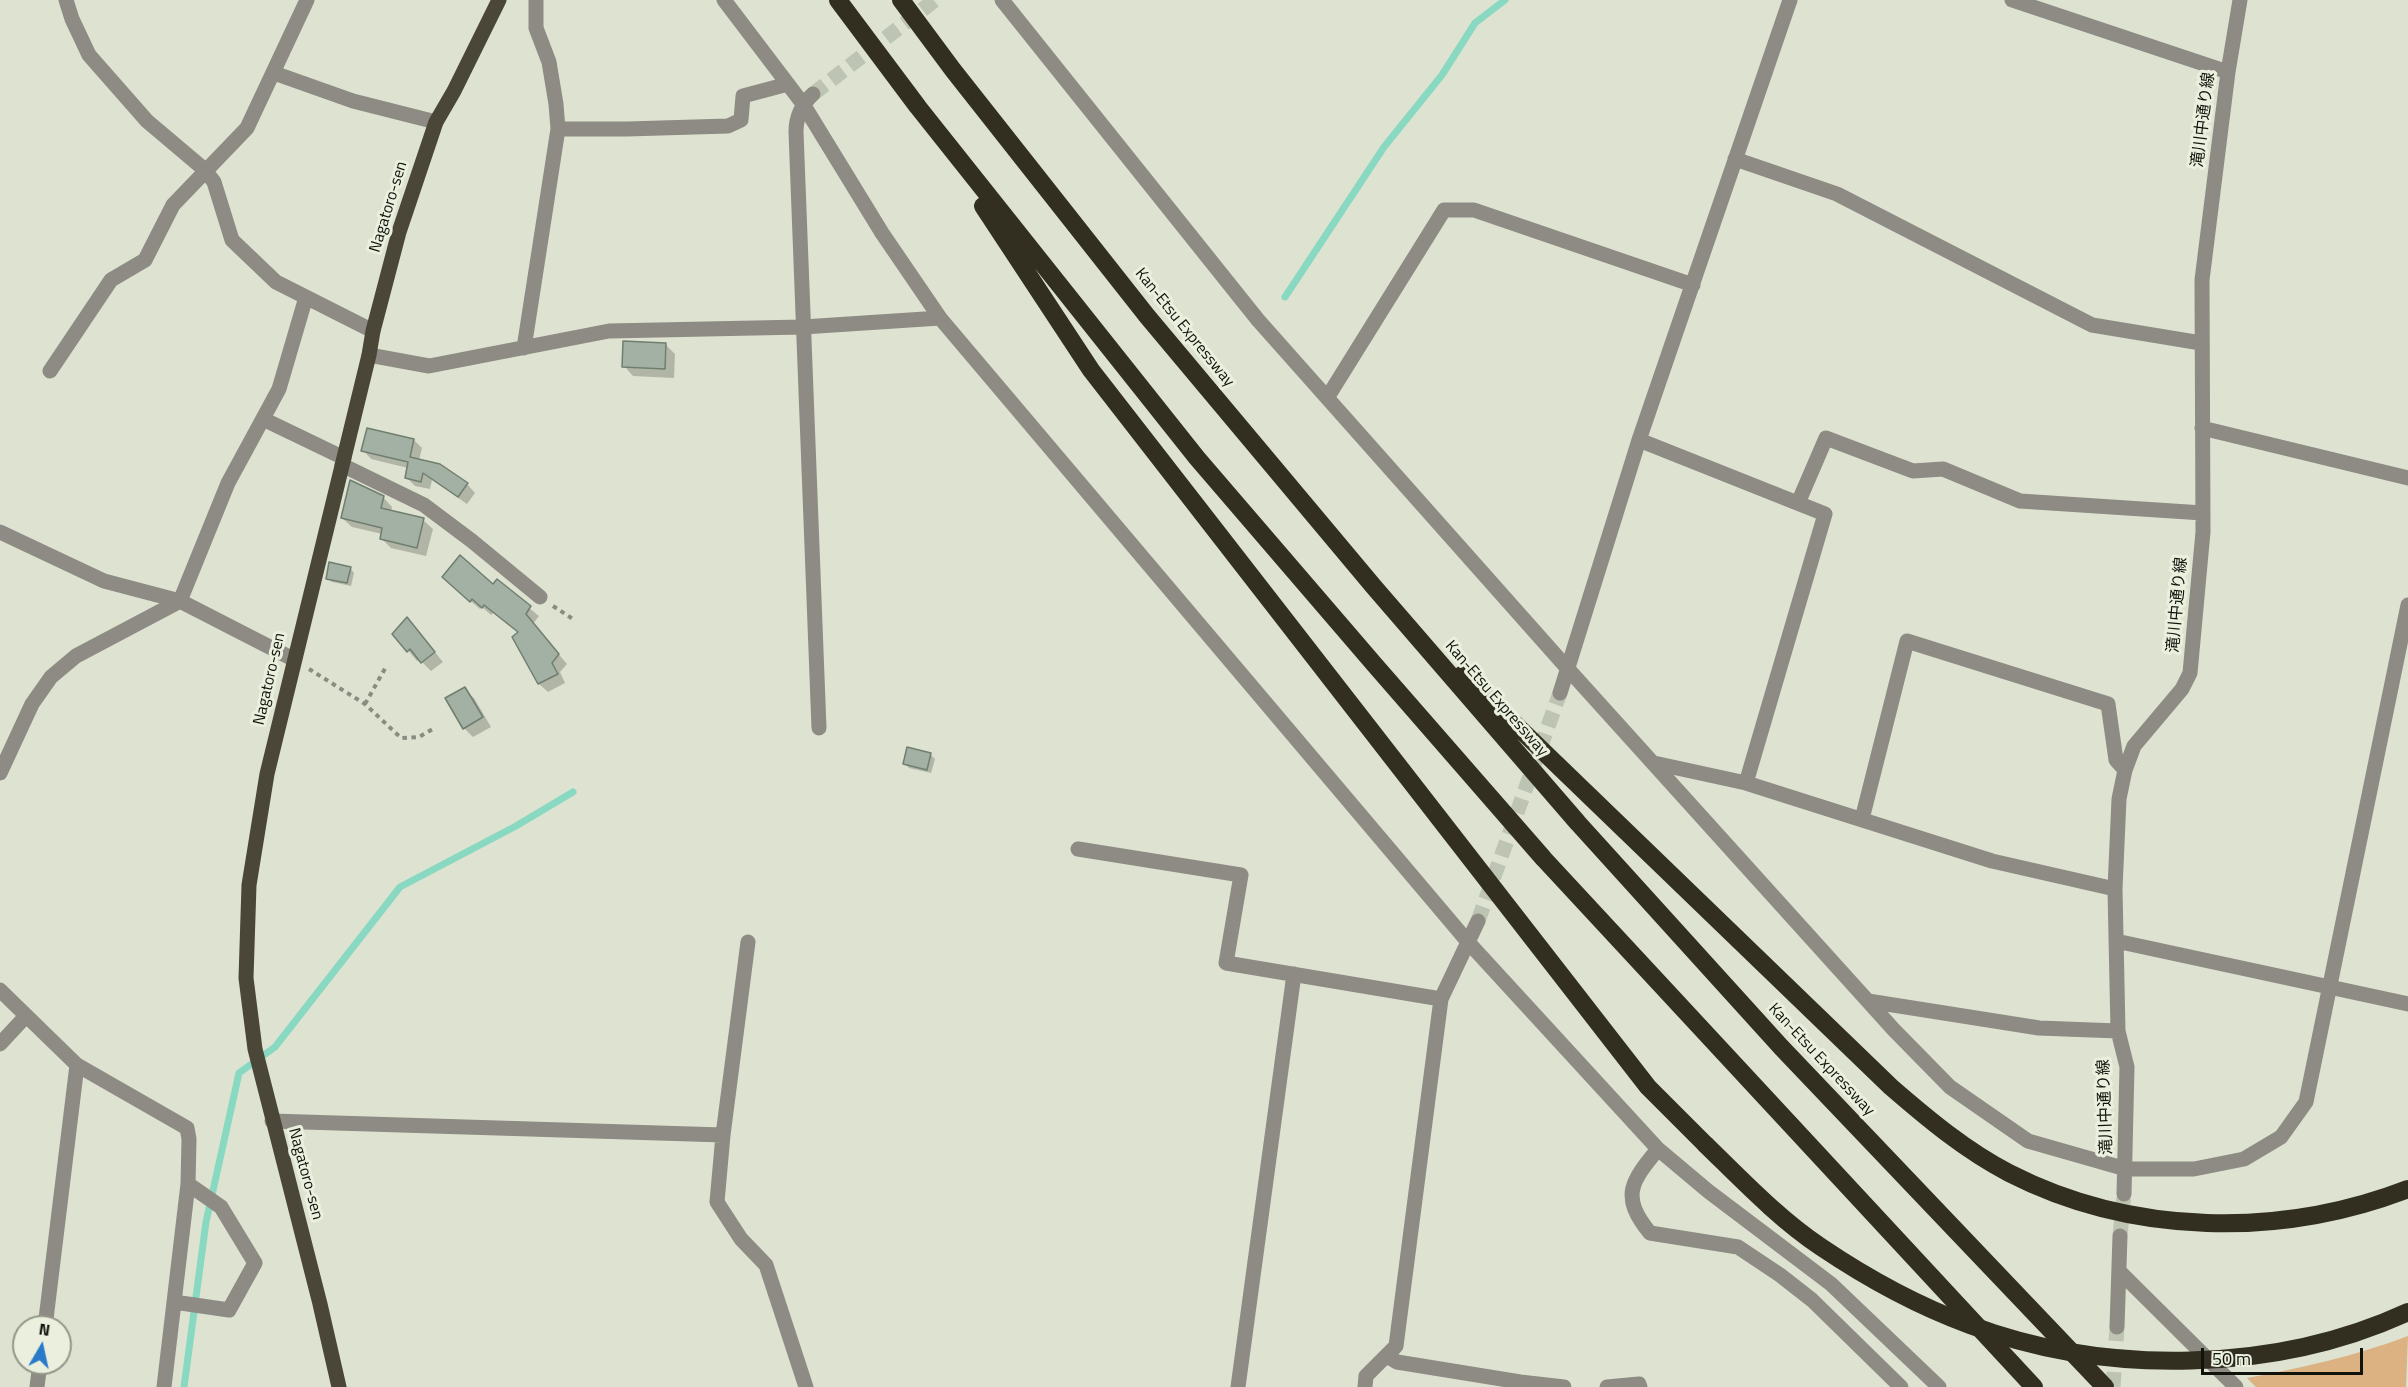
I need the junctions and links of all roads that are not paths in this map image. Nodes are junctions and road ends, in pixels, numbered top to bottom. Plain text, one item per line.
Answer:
1 (66, 0) edge
2 (307, 0) edge
3 (499, 0) edge
4 (536, 0) edge
5 (724, 0) edge
6 (837, 0) edge
7 (901, 0) edge
8 (1002, 0) edge
9 (1790, 0) edge
10 (2012, 0) edge
11 (2240, 0) edge
12 (2228, 72) junction
13 (274, 73) junction
14 (788, 84) junction
15 (808, 99) junction
16 (918, 107) junction
17 (436, 122) junction
18 (558, 129) junction
19 (1735, 159) junction
20 (205, 170) junction
21 (1693, 285) junction
22 (306, 297) junction
23 (940, 318) junction
24 (803, 327) junction
25 (373, 331) junction
26 (2201, 343) junction
27 (524, 348) junction
28 (369, 355) junction
29 (50, 371) dead end
30 (1327, 398) junction
31 (262, 419) junction
32 (2202, 428) junction
33 (1640, 440) junction
34 (343, 461) junction
35 (2408, 478) edge
36 (1798, 503) junction
37 (2203, 513) junction
38 (0, 532) edge
39 (1374, 587) junction
40 (540, 597) dead end
41 (180, 601) junction
42 (2408, 605) edge
43 (293, 659) junction
44 (1568, 669) junction
45 (1560, 693) tunnel mouth
46 (819, 728) dead end
47 (1654, 763) junction
48 (2125, 770) junction
49 (0, 773) edge
50 (1746, 783) junction
51 (1862, 819) junction
52 (1078, 849) dead end
53 (2115, 889) junction
54 (1478, 921) tunnel mouth
55 (2116, 940) junction
56 (748, 942) dead end
57 (1468, 942) junction
58 (1294, 974) junction
59 (2329, 986) junction
60 (0, 990) edge
61 (1441, 999) junction
62 (1868, 1001) junction
63 (2408, 1004) edge
64 (26, 1016) junction
65 (2118, 1031) junction
66 (0, 1044) edge
67 (77, 1065) junction
68 (272, 1121) junction
69 (723, 1135) junction
70 (1658, 1149) junction
71 (2126, 1169) junction
72 (188, 1184) junction
73 (2408, 1189) edge
74 (2124, 1194) tunnel mouth
75 (2120, 1236) tunnel mouth
76 (2120, 1272) junction
77 (174, 1302) junction
78 (2408, 1312) edge
79 (46, 1315) edge
80 (2117, 1327) tunnel mouth
81 (1387, 1356) junction
82 (1893, 1384) edge
83 (164, 1387) edge
84 (339, 1387) edge
85 (807, 1387) edge
86 (1238, 1387) edge
87 (1365, 1387) edge
88 (1564, 1387) edge
89 (1607, 1387) edge
90 (1640, 1387) edge
91 (1939, 1387) edge
92 (2034, 1387) edge
93 (2105, 1387) edge
94 (2236, 1387) edge

1 - 20 street
2 - 13 street
3 - 17 main road, Nagatoro-sen
4 - 18 street
5 - 14 street
6 - 16 highway
7 - 39 highway, Kan-Etsu Expressway
8 - 30 street
9 - 19 street
10 - 12 street
11 - 12 street, 滝川中通り線
12 - 26 street, 滝川中通り線
13 - 17 street
13 - 20 street
14 - 15 street
14 - 18 street
15 - 23 street
15 - 24 street
16 - 78 highway, bridge
16 - 92 highway
17 - 25 main road, Nagatoro-sen
18 - 27 street
19 - 21 street
19 - 26 street
20 - 22 street
20 - 29 street
21 - 30 street
21 - 33 street
22 - 25 street
22 - 31 street
23 - 24 street
23 - 57 street
24 - 27 street
24 - 46 street
25 - 28 main road, Nagatoro-sen
26 - 32 street, 滝川中通り線
27 - 28 street
28 - 34 main road, Nagatoro-sen
30 - 44 street
31 - 34 street
31 - 41 street
32 - 35 street
32 - 37 street, 滝川中通り線
33 - 36 street
33 - 44 street
34 - 40 street
34 - 43 main road, Nagatoro-sen
36 - 37 street
36 - 50 street
37 - 48 street, 滝川中通り線
38 - 41 street
39 - 73 highway
39 - 93 highway, Kan-Etsu Expressway
41 - 43 street
41 - 49 street
42 - 59 street
43 - 68 main road, Nagatoro-sen
44 - 45 street
44 - 47 street
47 - 50 street
47 - 62 street
48 - 51 street
48 - 53 street, 滝川中通り線
50 - 51 street
51 - 53 street
52 - 58 street
53 - 55 street, 滝川中通り線
54 - 57 street
55 - 59 street
55 - 65 street, 滝川中通り線
56 - 69 street
57 - 61 street
57 - 70 street
58 - 61 street
58 - 86 street
59 - 63 street
59 - 71 street
60 - 64 street
61 - 81 street
62 - 65 street
62 - 71 street
64 - 66 street
64 - 67 street
65 - 71 street, 滝川中通り線
67 - 72 street
67 - 79 street
68 - 69 street
68 - 84 main road, Nagatoro-sen
69 - 85 street
70 - 82 street
70 - 91 street
71 - 74 street, 滝川中通り線
72 - 77 street
72 - 77 street
75 - 76 street
76 - 80 street
76 - 94 street
77 - 83 street
81 - 87 street
81 - 88 street
89 - 90 street

